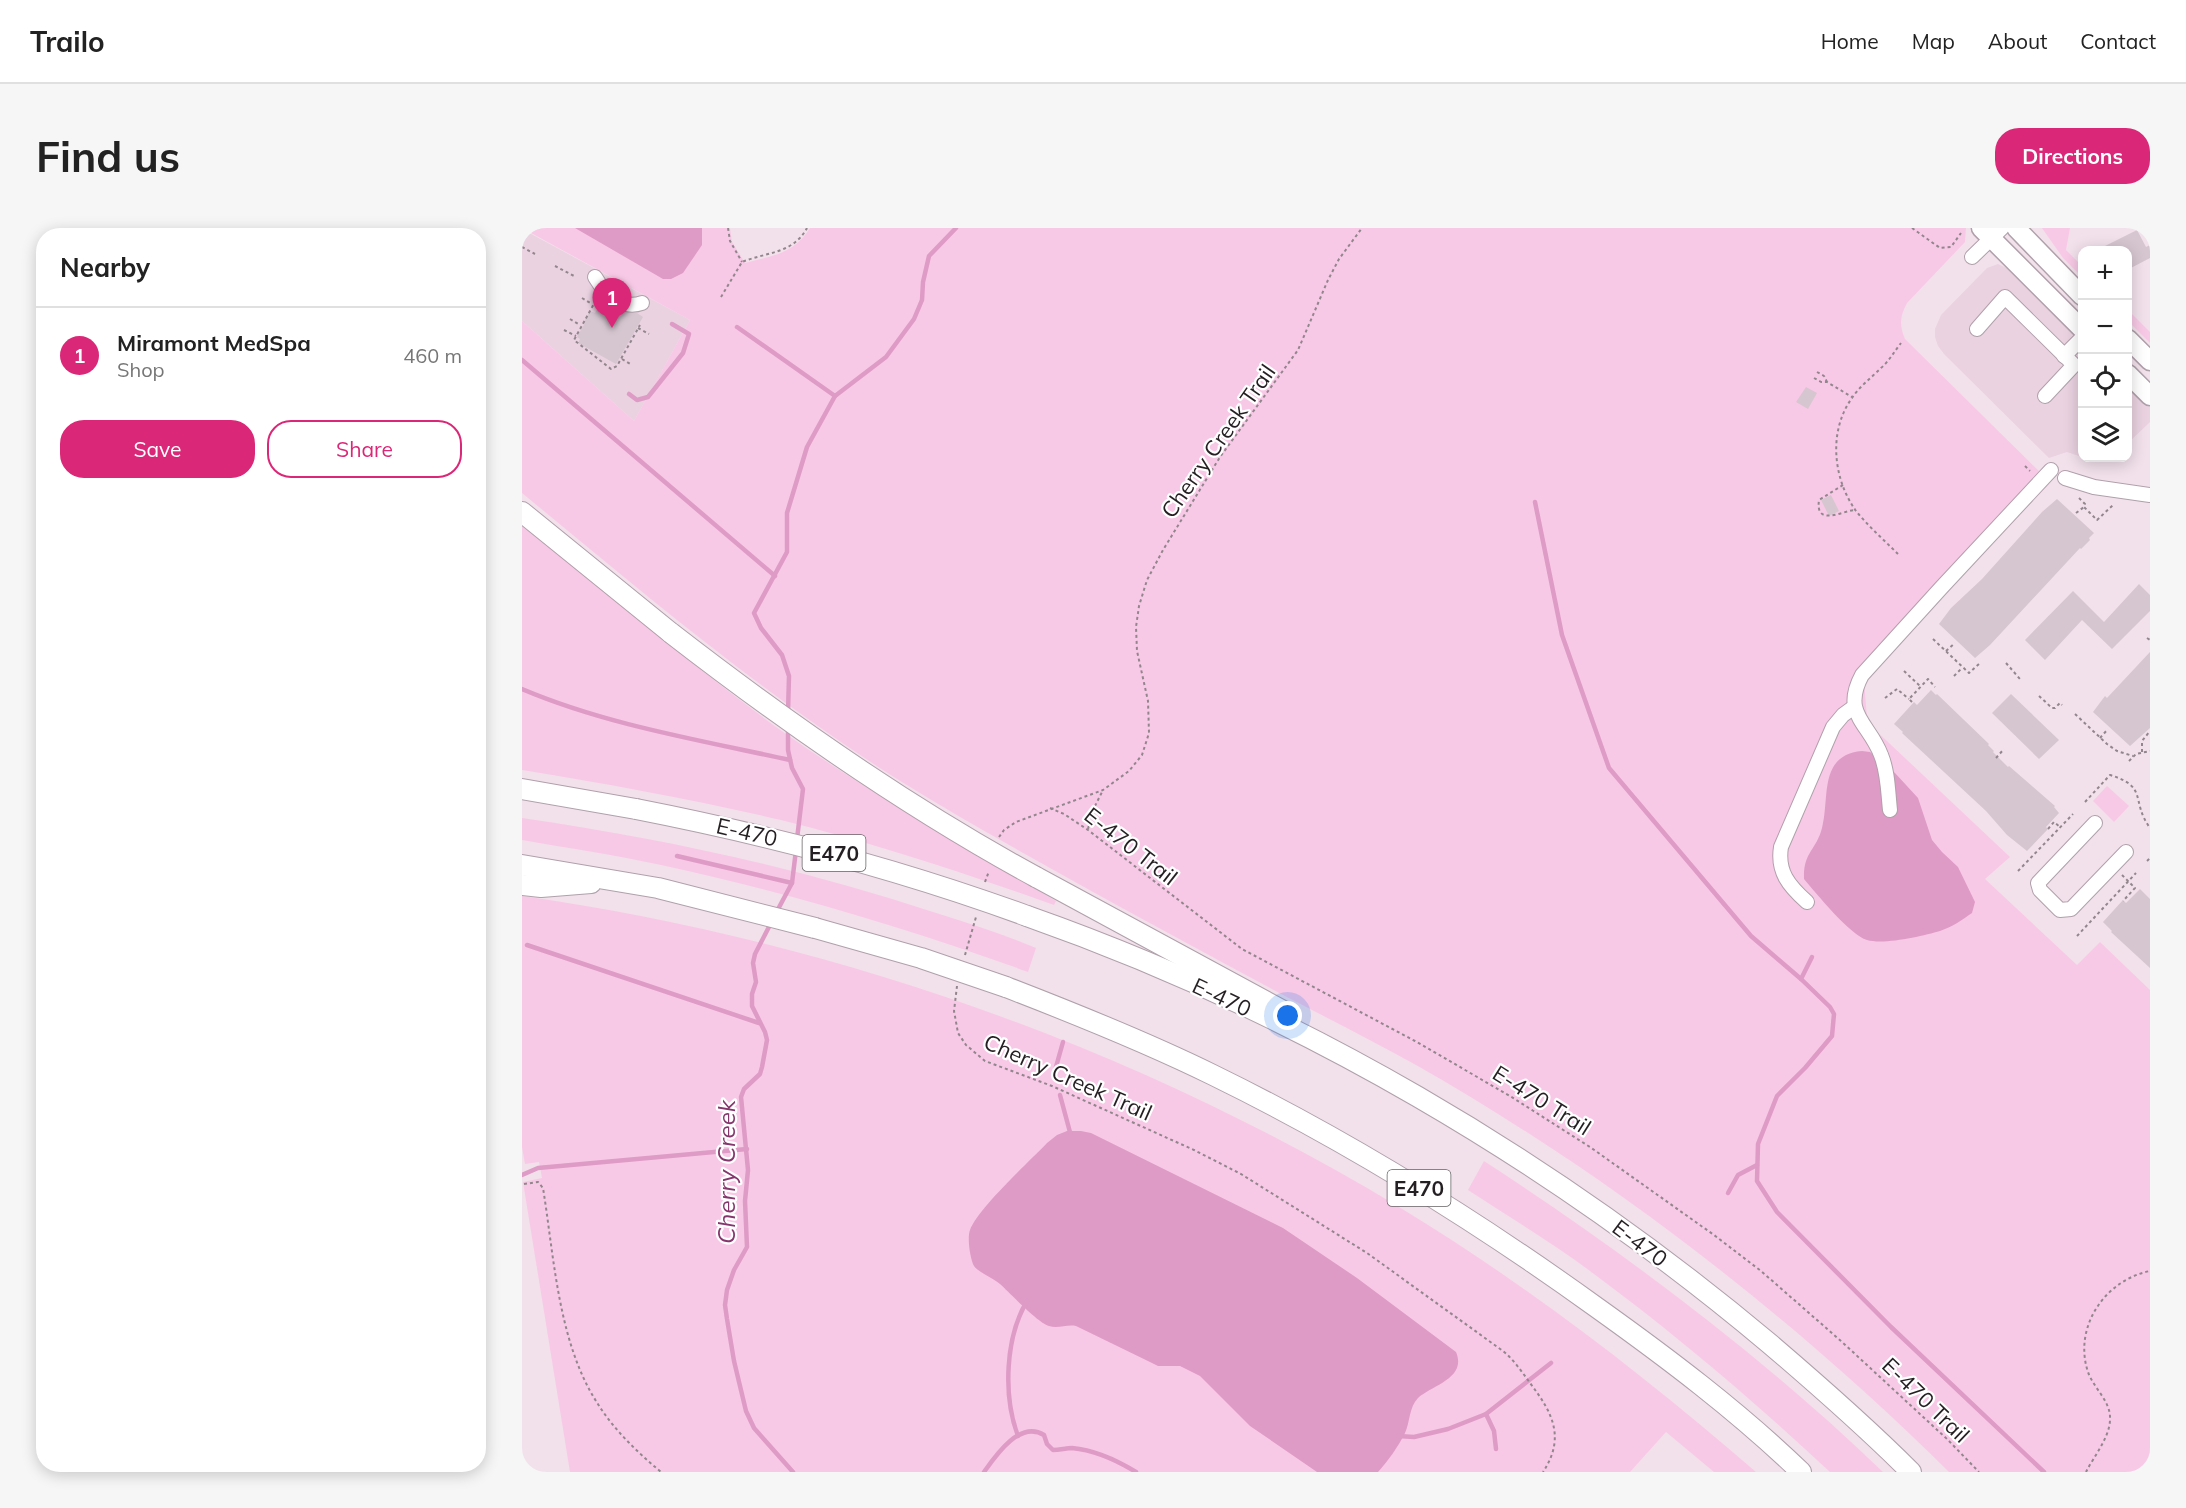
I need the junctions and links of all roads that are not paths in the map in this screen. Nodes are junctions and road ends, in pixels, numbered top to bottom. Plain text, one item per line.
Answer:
1 (2016, 228) edge
2 (1992, 231) edge
3 (1972, 257) dead end
4 (595, 277) dead end
5 (2078, 292) edge
6 (642, 303) dead end
7 (2078, 325) edge
8 (1977, 329) dead end
9 (2078, 342) edge
10 (2132, 344) edge
11 (2064, 356) junction
12 (2150, 361) edge
13 (2132, 379) edge
14 (2045, 396) dead end
15 (2150, 396) edge
16 (2047, 475) road end
17 (2065, 478) dead end
18 (2150, 495) edge
19 (522, 512) edge
20 (1854, 707) junction
21 (522, 789) edge
22 (1890, 810) dead end
23 (2095, 823) dead end
24 (2126, 852) dead end
25 (522, 865) edge
26 (616, 880) junction
27 (522, 885) edge
28 (1807, 902) dead end
29 (1414, 1096) junction
30 (1795, 1468) edge
31 (1911, 1472) edge

1 - 5 main road
2 - 3 street
2 - 7 main road
4 - 6 street
8 - 11 street
9 - 11 street
10 - 12 main road
11 - 14 street
13 - 15 main road
16 - 20 street
17 - 18 street
19 - 29 highway, bridge
20 - 22 street
20 - 28 street
21 - 29 highway, E-470 / E470, bridge
23 - 24 street
25 - 26 highway, E470
26 - 27 highway
26 - 30 highway, E470, bridge
29 - 31 highway, E-470 / E470

